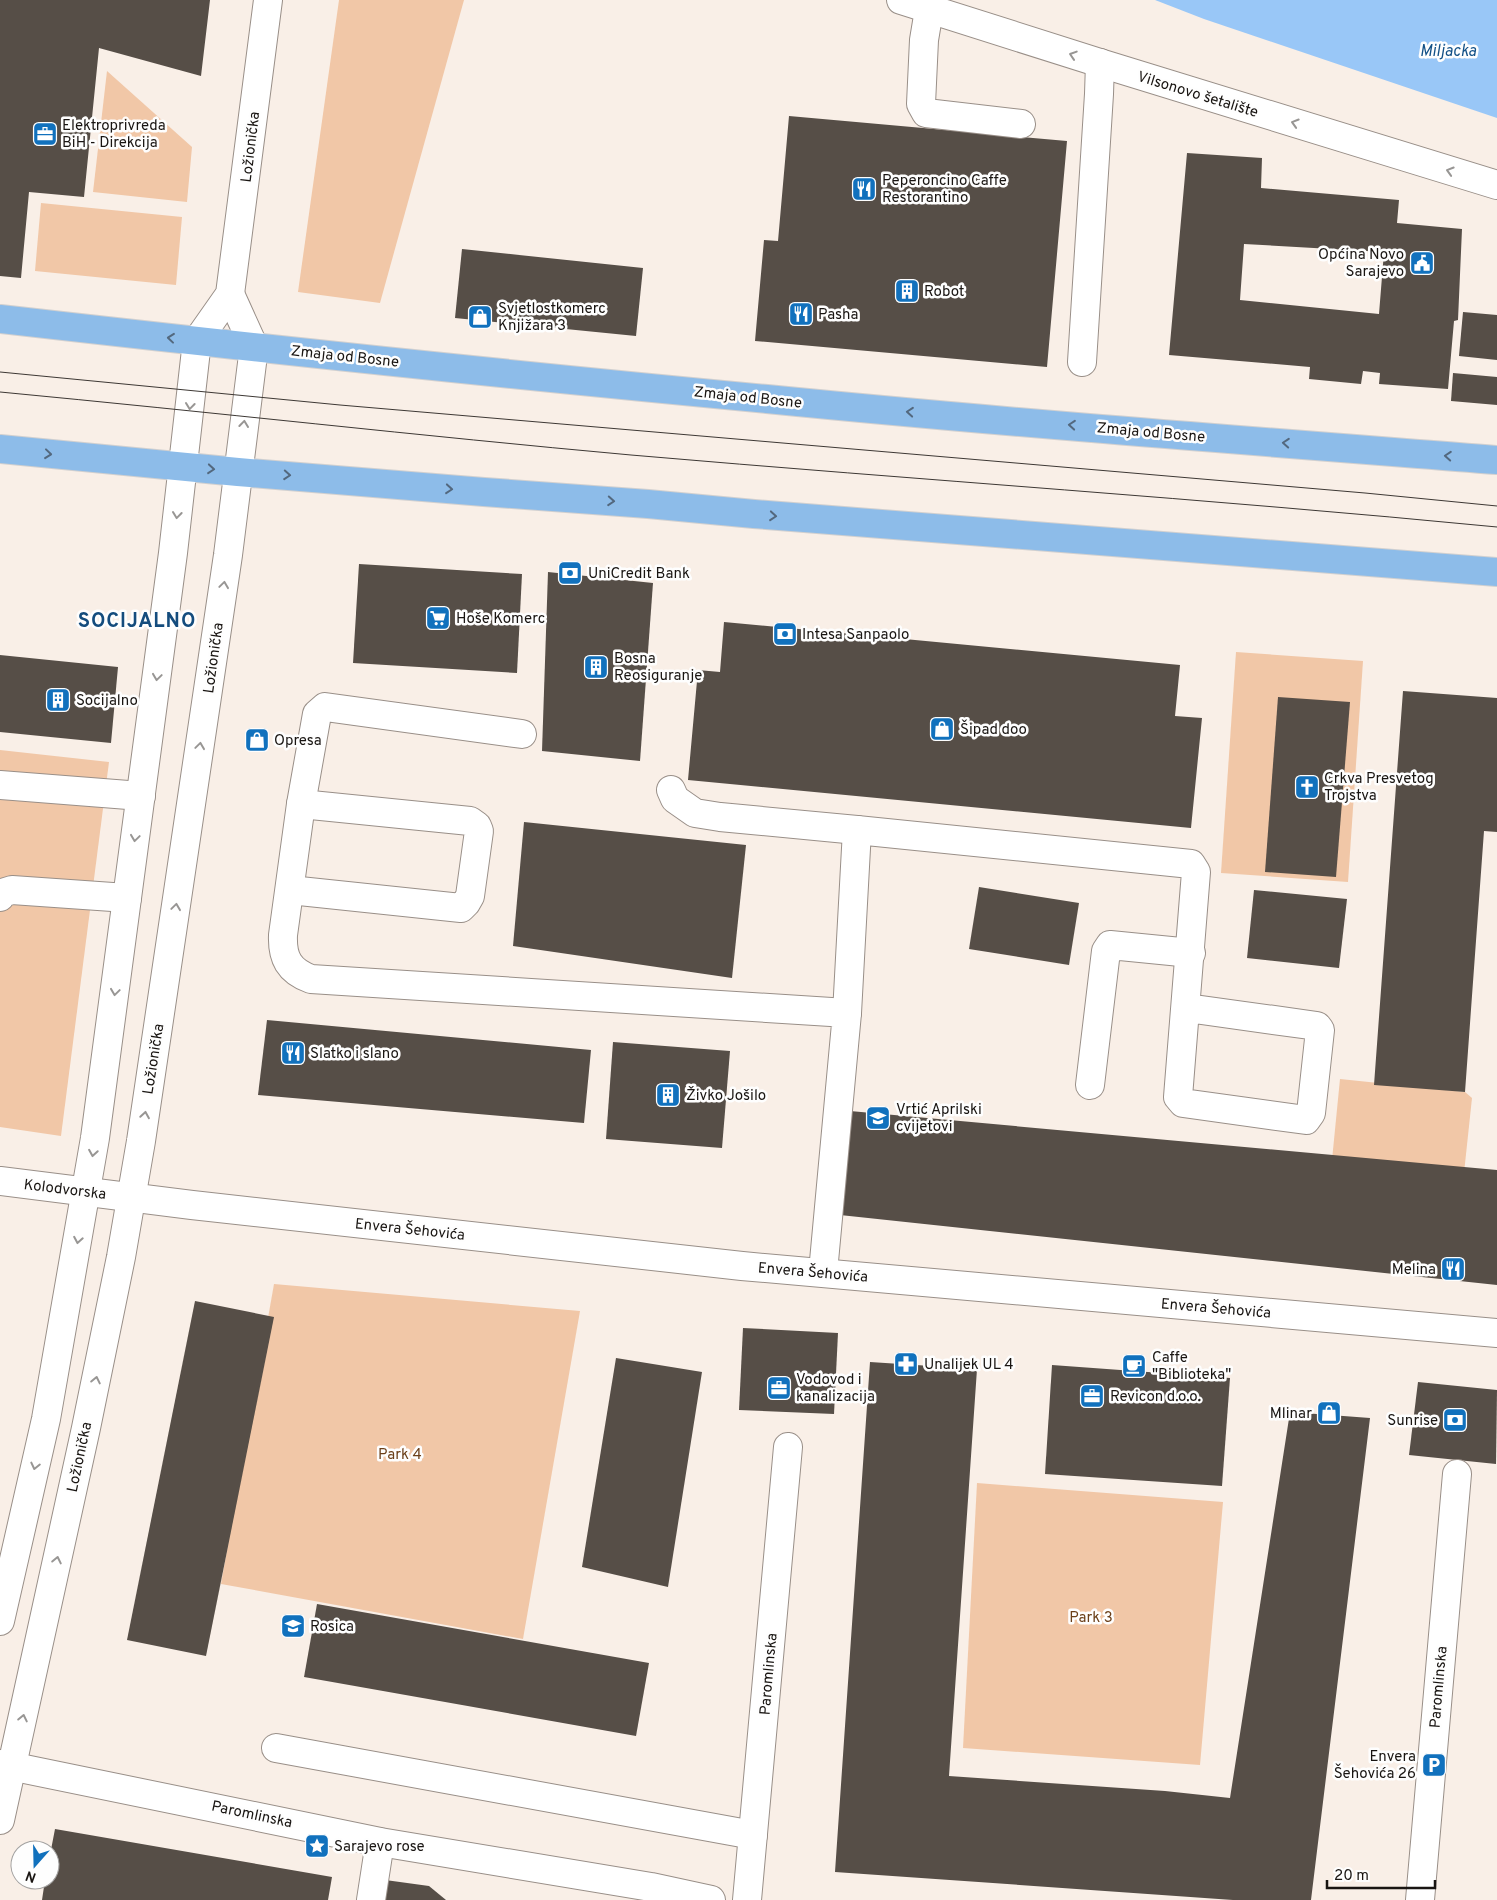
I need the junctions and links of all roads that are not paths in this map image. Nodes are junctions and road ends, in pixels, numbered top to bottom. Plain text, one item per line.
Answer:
1 (268, 0) edge
2 (900, 0) edge
3 (929, 10) junction
4 (1100, 63) junction
5 (1021, 124) dead end
6 (1497, 185) edge
7 (230, 294) junction
8 (0, 319) edge
9 (197, 341) junction
10 (254, 347) junction
11 (1082, 362) dead end
12 (0, 449) edge
13 (1497, 460) edge
14 (183, 467) junction
15 (238, 472) junction
16 (1497, 572) edge
17 (522, 734) dead end
18 (0, 785) edge
19 (671, 790) dead end
20 (141, 796) junction
21 (301, 804) junction
22 (858, 830) junction
23 (290, 890) junction
24 (0, 897) edge
25 (127, 898) junction
26 (1191, 953) junction
27 (1187, 1008) junction
28 (847, 1013) junction
29 (1090, 1085) dead end
30 (0, 1181) edge
31 (87, 1192) junction
32 (130, 1197) junction
33 (823, 1272) junction
34 (1497, 1333) edge
35 (788, 1447) dead end
36 (1457, 1474) dead end
37 (0, 1621) edge
38 (276, 1748) dead end
39 (6, 1765) edge
40 (0, 1820) edge
41 (753, 1835) junction
42 (380, 1842) junction
43 (371, 1900) edge
44 (711, 1900) edge
45 (746, 1900) edge
46 (1420, 1900) edge

1 - 7 street, Ložionička
2 - 3 street, Vilsonovo šetalište
4 -> 3 street, Vilsonovo šetalište
3 - 5 street
6 -> 4 street, Vilsonovo šetalište
4 - 11 street
7 - 9 street, Ložionička
7 - 10 street
9 -> 8 main road, Zmaja od Bosne
9 - 10 main road, Zmaja od Bosne
9 -> 14 street, Ložionička
13 -> 10 main road, Zmaja od Bosne
15 -> 10 street, Ložionička
12 -> 14 main road
14 -> 15 main road
14 -> 20 street, Ložionička
15 -> 16 main road
32 -> 15 street, Ložionička
17 - 21 street
18 - 20 street
19 - 22 street
20 -> 25 street, Ložionička
21 - 23 street
21 - 23 street
22 - 26 street
22 - 28 street
23 - 28 street
24 - 25 street
25 -> 31 street, Ložionička
26 - 27 street
26 - 29 street
27 - 27 street
28 - 33 street
30 - 31 street, Kolodvorska
31 - 32 street, Kolodvorska
31 -> 37 street, Ložionička
32 - 33 street, Envera Šehovića
39 -> 32 street, Ložionička
33 - 34 street, Envera Šehovića
35 - 41 street, Paromlinska
36 - 46 street, Paromlinska
38 - 41 street
39 - 40 street, Ložionička
39 - 42 street, Paromlinska
41 - 45 street, Paromlinska
42 - 43 street
42 - 44 street, Paromlinska

